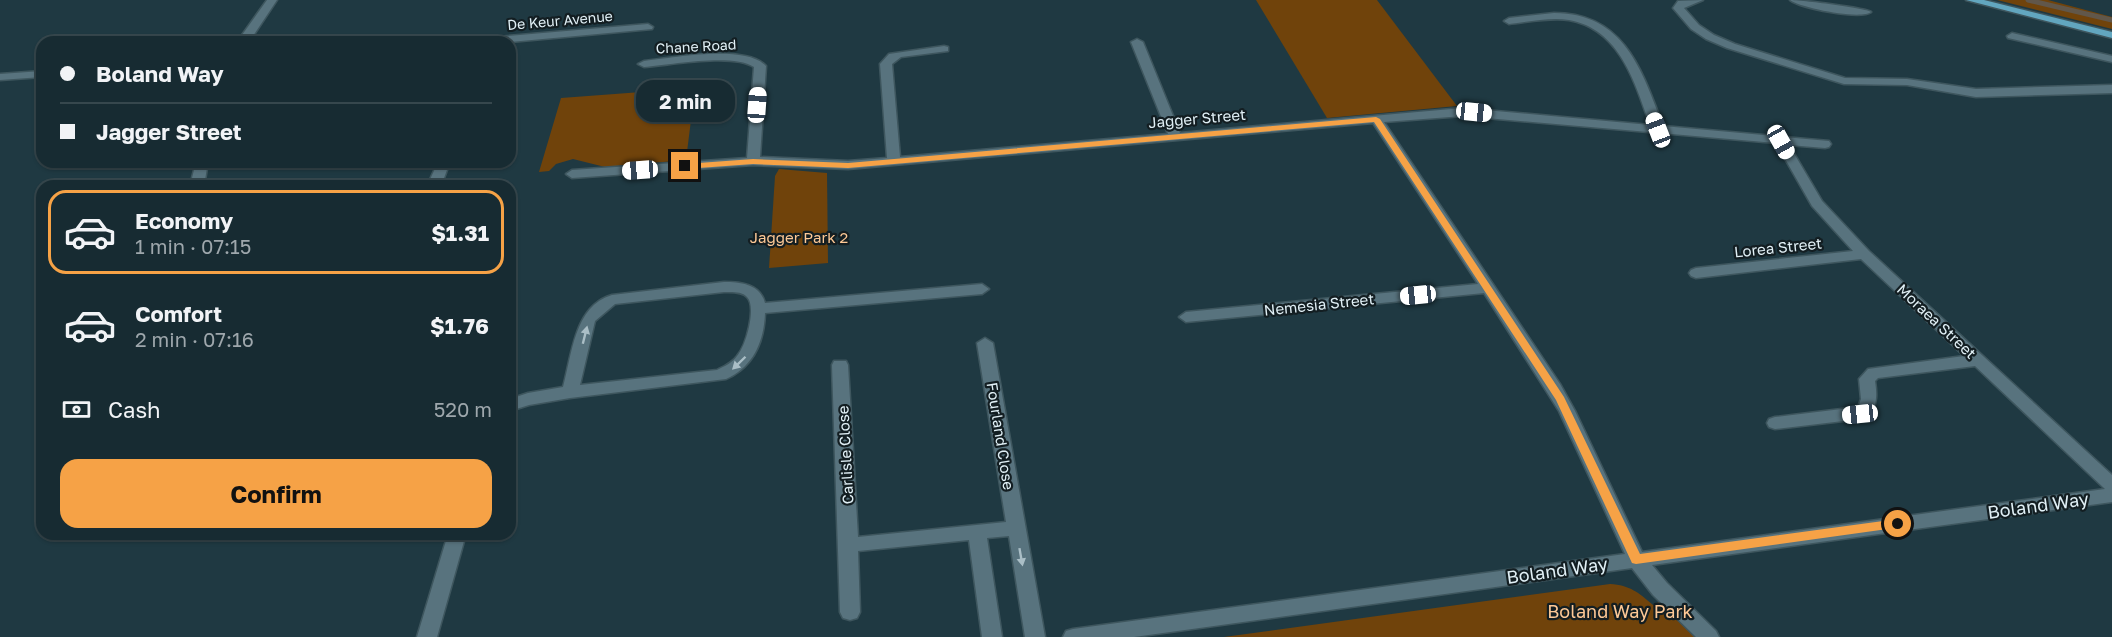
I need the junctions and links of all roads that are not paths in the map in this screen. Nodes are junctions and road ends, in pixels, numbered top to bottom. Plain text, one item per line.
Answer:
1 (272, 0) edge
2 (1698, 0) edge
3 (1795, 0) edge
4 (1971, 0) edge
5 (1866, 12) dead end
6 (1509, 21) dead end
7 (648, 27) dead end
8 (2112, 35) edge
9 (247, 36) edge
10 (2012, 36) dead end
11 (516, 38) edge
12 (1137, 42) dead end
13 (944, 49) dead end
14 (2112, 59) edge
15 (644, 64) dead end
16 (36, 74) edge
17 (0, 77) edge
18 (2112, 89) edge
19 (1376, 119) junction
20 (1658, 130) junction
21 (1176, 137) junction
22 (1781, 142) junction
23 (1825, 144) dead end
24 (753, 161) junction
25 (894, 161) junction
26 (572, 174) dead end
27 (1864, 254) junction
28 (1696, 273) dead end
29 (1488, 288) junction
30 (982, 289) dead end
31 (759, 309) junction
32 (1186, 317) dead end
33 (985, 344) dead end
34 (1979, 360) junction
35 (840, 365) dead end
36 (570, 392) junction
37 (516, 403) edge
38 (1775, 423) dead end
39 (2112, 484) edge
40 (2112, 495) edge
41 (1015, 528) junction
42 (976, 532) junction
43 (455, 540) edge
44 (849, 545) junction
45 (1636, 560) junction
46 (850, 612) dead end
47 (428, 637) edge
48 (992, 637) edge
49 (1035, 637) edge
50 (1072, 637) edge
51 (1709, 637) edge

1 - 9 street
2 - 18 street
3 - 5 street
4 - 8 main road
6 - 20 street
7 - 11 street, De Keur Avenue
10 - 14 street
12 - 21 street
13 - 25 street
15 - 24 street, Chane Road
16 - 17 street
19 - 20 street, Jagger Street
19 - 21 street, Jagger Street
19 - 29 street
20 - 22 street, Jagger Street
21 - 25 street, Jagger Street
22 - 23 street, Jagger Street
22 - 27 street, Moraea Street
24 - 25 street, Jagger Street
24 - 26 street, Jagger Street
27 - 28 street, Lorea Street
27 - 34 street, Moraea Street
29 - 32 street, Nemesia Street
29 - 45 street
30 - 31 street
31 -> 36 street
36 -> 31 street
33 - 41 street, Fourland Close
34 - 38 street
34 - 39 street, Moraea Street
35 - 44 street, Carlisle Close
36 - 37 street
40 - 45 street, Boland Way
41 - 42 street
41 -> 49 street, Fourland Close
42 - 44 street
42 - 48 street
43 - 47 street
44 - 46 street, Carlisle Close
45 - 50 street, Boland Way
45 - 51 street

